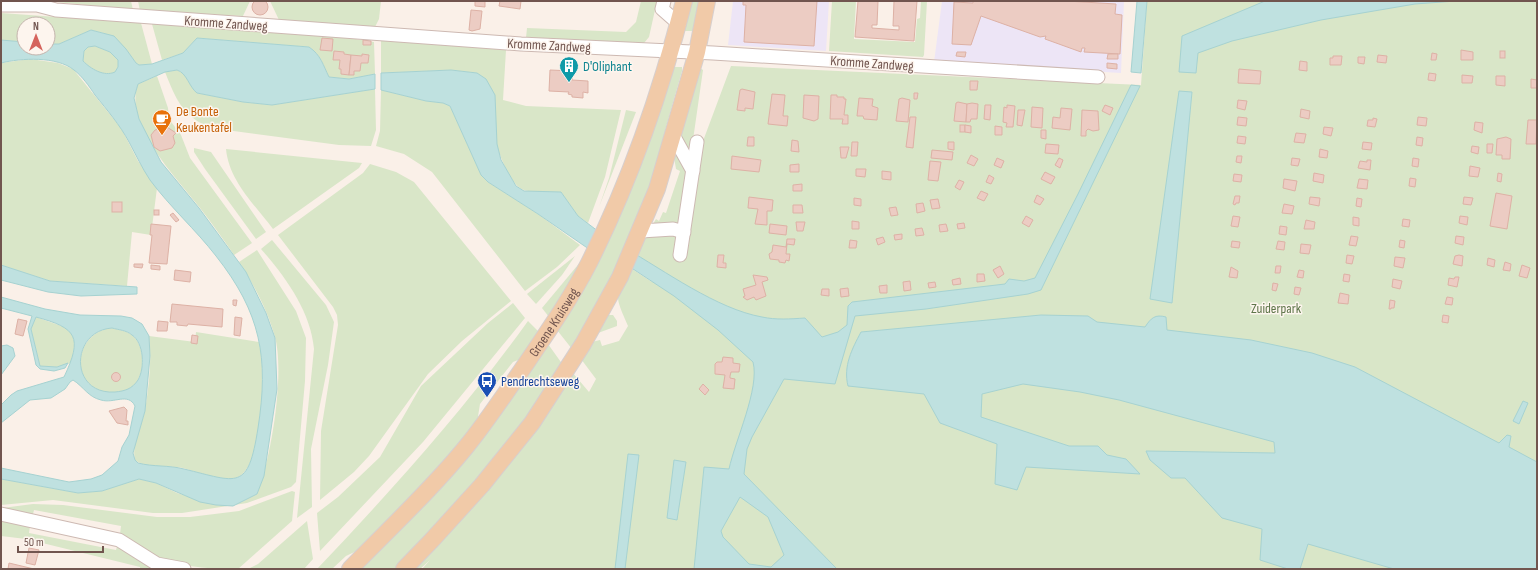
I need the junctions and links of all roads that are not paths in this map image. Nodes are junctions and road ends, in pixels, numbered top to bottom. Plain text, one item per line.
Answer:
1 (664, 1) edge
2 (684, 1) edge
3 (707, 1) edge
4 (37, 3) edge
5 (1, 5) edge
6 (678, 24) junction
7 (671, 51) junction
8 (697, 52) junction
9 (1098, 77) dead end
10 (673, 135) junction
11 (697, 142) dead end
12 (693, 171) junction
13 (684, 232) junction
14 (637, 238) junction
15 (680, 255) dead end
16 (1, 514) edge
17 (184, 569) edge
18 (350, 569) edge
19 (404, 569) edge

1 - 6 street
2 - 6 main road, Groene Kruisweg
3 - 8 main road
4 - 5 street, Kromme Zandweg
4 - 7 street, Kromme Zandweg
6 - 7 main road, Groene Kruisweg
7 - 8 street, Kromme Zandweg
7 - 18 main road, Groene Kruisweg
8 - 9 street, Kromme Zandweg
8 - 10 main road
10 - 12 street
10 - 14 main road
11 - 12 street
12 - 13 street
13 - 14 street
13 - 15 street
14 - 19 main road
16 - 17 street

